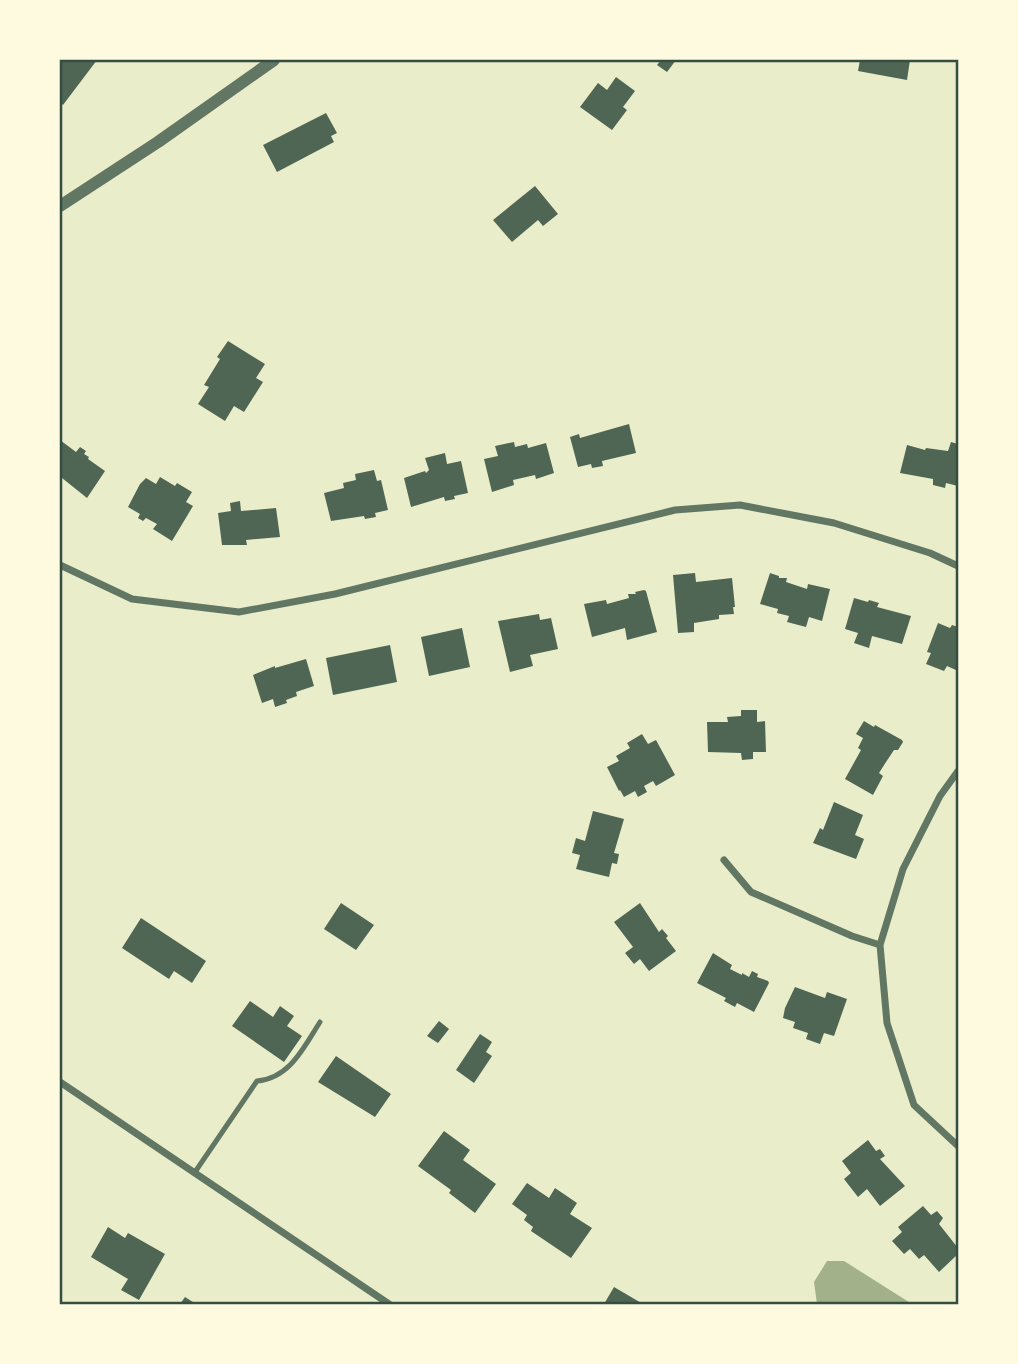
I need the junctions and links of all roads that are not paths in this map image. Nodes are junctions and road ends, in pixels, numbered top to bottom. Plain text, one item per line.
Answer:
1 (274, 60) edge
2 (60, 206) edge
3 (60, 565) edge
4 (958, 566) edge
5 (958, 771) edge
6 (724, 860) dead end
7 (880, 945) junction
8 (320, 1023) dead end
9 (60, 1082) edge
10 (958, 1146) edge
11 (195, 1172) junction
12 (389, 1304) edge

1 - 2 street
3 - 4 street
5 - 7 street
6 - 7 street
7 - 10 street
8 - 11 lane
9 - 11 street
11 - 12 street

